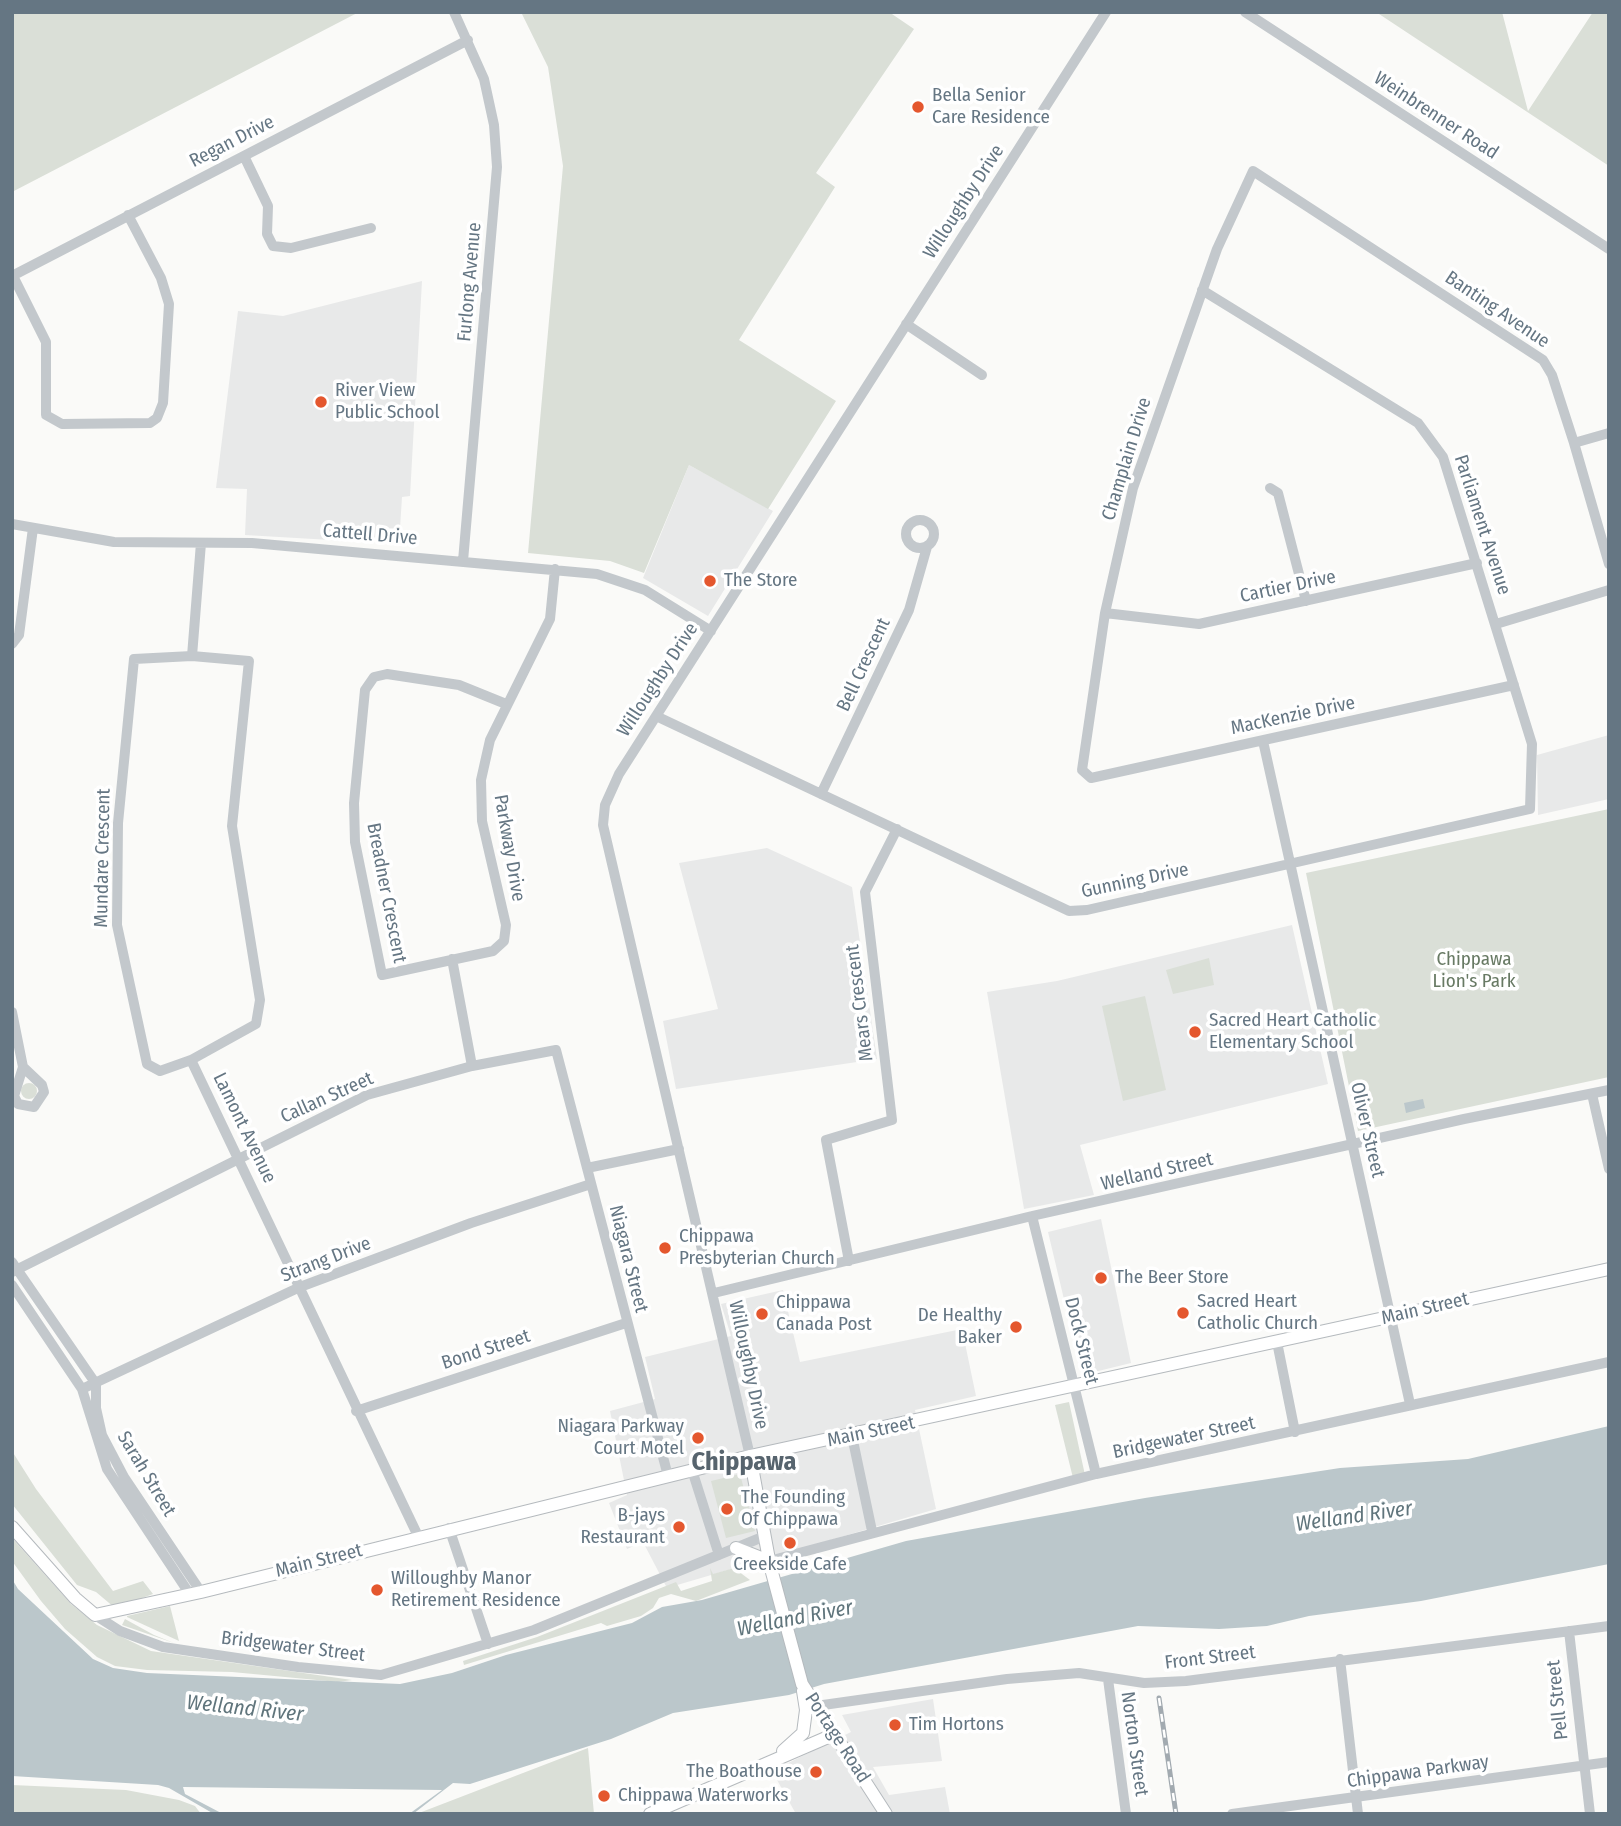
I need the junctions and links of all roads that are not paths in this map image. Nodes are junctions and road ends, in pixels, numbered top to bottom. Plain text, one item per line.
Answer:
1 (454, 12) edge
2 (1106, 12) edge
3 (1245, 12) edge
4 (468, 40) junction
5 (244, 156) junction
6 (1253, 171) joint
7 (128, 215) junction
8 (371, 228) dead end
9 (1609, 249) edge
10 (13, 276) edge
11 (1202, 290) junction
12 (906, 324) junction
13 (982, 375) dead end
14 (1609, 433) edge
15 (1574, 443) junction
16 (1270, 488) dead end
17 (12, 524) edge
18 (33, 528) junction
19 (201, 543) junction
20 (927, 547) dead end
21 (463, 561) junction
22 (1477, 563) junction
23 (1609, 564) edge
24 (555, 569) junction
25 (1609, 590) edge
26 (1306, 601) junction
27 (1105, 613) junction
28 (1496, 624) junction
29 (711, 631) junction
30 (12, 644) edge
31 (192, 656) junction
32 (1514, 685) junction
33 (506, 704) junction
34 (656, 716) junction
35 (1262, 741) junction
36 (1082, 770) joint
37 (821, 794) junction
38 (1530, 809) joint
39 (897, 829) junction
40 (1290, 864) junction
41 (452, 959) junction
42 (12, 1012) edge
43 (556, 1050) joint
44 (191, 1060) junction
45 (472, 1066) junction
46 (23, 1067) dead end
47 (1609, 1090) edge
48 (1592, 1094) junction
49 (1352, 1144) junction
50 (679, 1149) junction
51 (239, 1158) junction
52 (587, 1168) junction
53 (1609, 1169) edge
54 (591, 1184) junction
55 (1032, 1216) junction
56 (849, 1261) junction
57 (14, 1268) edge
58 (1609, 1269) edge
59 (12, 1285) edge
60 (300, 1287) junction
61 (714, 1293) junction
62 (1392, 1317) junction
63 (626, 1323) junction
64 (1277, 1342) junction
65 (1609, 1363) edge
66 (96, 1384) junction
67 (1074, 1387) junction
68 (82, 1389) junction
69 (1410, 1404) junction
70 (356, 1411) junction
71 (1295, 1432) junction
72 (852, 1436) junction
73 (750, 1456) junction
74 (692, 1470) junction
75 (1096, 1474) junction
76 (668, 1475) junction
77 (12, 1527) edge
78 (449, 1528) junction
79 (872, 1531) junction
80 (418, 1536) junction
81 (765, 1536) junction
82 (736, 1548) junction
83 (719, 1555) junction
84 (770, 1563) junction
85 (195, 1593) junction
86 (95, 1615) junction
87 (1609, 1626) edge
88 (1569, 1631) junction
89 (488, 1644) junction
90 (1340, 1659) junction
91 (1108, 1679) junction
92 (811, 1708) junction
93 (835, 1734) junction
94 (1609, 1762) edge
95 (1583, 1765) junction
96 (754, 1770) junction
97 (1356, 1799) junction
98 (650, 1814) edge
99 (886, 1814) edge
100 (1126, 1814) edge
101 (1232, 1814) edge
102 (1358, 1814) edge
103 (1590, 1814) edge

1 - 4 street, Furlong Avenue
2 - 12 street, Willoughby Drive
3 - 9 street, Weinbrenner Road
4 - 5 street, Regan Drive
4 - 21 street, Furlong Avenue
5 - 7 street, Regan Drive
5 - 8 street
6 - 11 street, Champlain Drive
6 - 15 street, Banting Avenue
7 - 10 street, Regan Drive
7 - 10 street
11 - 22 street, Parliament Avenue
11 - 27 street, Champlain Drive
12 - 13 street
12 - 29 street, Willoughby Drive
14 - 15 street
15 - 23 street, Banting Avenue
16 - 26 street
17 - 18 street, Cattell Drive
18 - 19 street, Cattell Drive
18 - 30 street
19 - 21 street, Cattell Drive
19 - 31 street
20 - 37 street, Bell Crescent
21 - 24 street, Cattell Drive
22 - 26 street, Cartier Drive
22 - 28 street, Parliament Avenue
24 - 29 street, Cattell Drive
24 - 33 street, Parkway Drive
25 - 28 street
26 - 27 street, Cartier Drive
27 - 36 street, Champlain Drive
28 - 32 street, Parliament Avenue
29 - 34 street, Willoughby Drive
31 - 44 street, Lamont Avenue
31 - 44 street, Mundare Crescent
32 - 35 street, MacKenzie Drive
32 - 38 street, Parliament Avenue
33 - 41 street, Parkway Drive
33 - 41 street, Breadner Crescent
34 - 37 street, Gunning Drive
34 - 50 street, Willoughby Drive
35 - 36 street, MacKenzie Drive
35 - 40 street, Oliver Street
37 - 39 street, Gunning Drive
38 - 40 street, Gunning Drive
39 - 40 street, Gunning Drive
39 - 56 street, Mears Crescent
40 - 49 street, Oliver Street
41 - 45 street
42 - 46 street
43 - 45 street, Callan Street
43 - 52 street, Niagara Street
44 - 51 street, Lamont Avenue
45 - 51 street, Callan Street
47 - 48 street, Welland Street
48 - 49 street, Welland Street
48 - 53 street
49 - 55 street, Welland Street
49 - 62 street, Oliver Street
50 - 52 street
50 - 61 street, Willoughby Drive
51 - 57 street, Callan Street
51 - 60 street, Lamont Avenue
52 - 54 street, Niagara Street
54 - 60 street, Strang Drive
54 - 63 street, Niagara Street
55 - 56 street, Welland Street
55 - 67 street, Dock Street
56 - 61 street, Welland Street
57 - 66 street
58 - 62 main road, Main Street
59 - 68 street, Sarah Street
60 - 66 street, Strang Drive
60 - 70 street, Lamont Avenue
61 - 73 street, Willoughby Drive
62 - 64 main road, Main Street
62 - 69 street, Oliver Street
63 - 70 street, Bond Street
63 - 76 street, Niagara Street
64 - 67 main road, Main Street
64 - 71 street
65 - 69 street, Bridgewater Street
66 - 68 street, Strang Drive
66 - 85 street, Sarah Street
67 - 72 main road, Main Street
67 - 75 street, Dock Street
68 - 85 street, Sarah Street
69 - 71 street, Bridgewater Street
70 - 80 street, Lamont Avenue
71 - 75 street, Bridgewater Street
72 - 73 main road, Main Street
72 - 79 street
73 - 74 main road, Main Street
73 - 81 main road, Portage Road
74 - 76 main road, Main Street
74 - 83 street
75 - 79 street, Bridgewater Street
76 - 78 main road, Main Street
77 - 86 main road
78 - 80 main road, Main Street
78 - 89 street
79 - 84 street, Bridgewater Street
80 - 85 main road, Main Street
81 - 82 street, Bridgewater Street
81 - 84 main road, Portage Road
82 - 83 street, Bridgewater Street
82 - 84 main road
83 - 89 street, Bridgewater Street
84 - 92 main road, Portage Road
85 - 86 main road, Main Street
86 - 89 street, Bridgewater Street
87 - 88 street, Front Street
88 - 90 street, Front Street
88 - 95 street, Pell Street
90 - 91 street, Front Street
90 - 97 street
91 - 92 street, Front Street
91 - 100 street, Norton Street
92 - 93 main road, Portage Road
92 - 96 main road
93 - 96 main road
93 - 99 main road, Portage Road
94 - 95 street, Chippawa Parkway
95 - 97 street, Chippawa Parkway
95 - 103 street, Pell Street
96 - 98 main road
97 - 101 street, Chippawa Parkway
97 - 102 street

